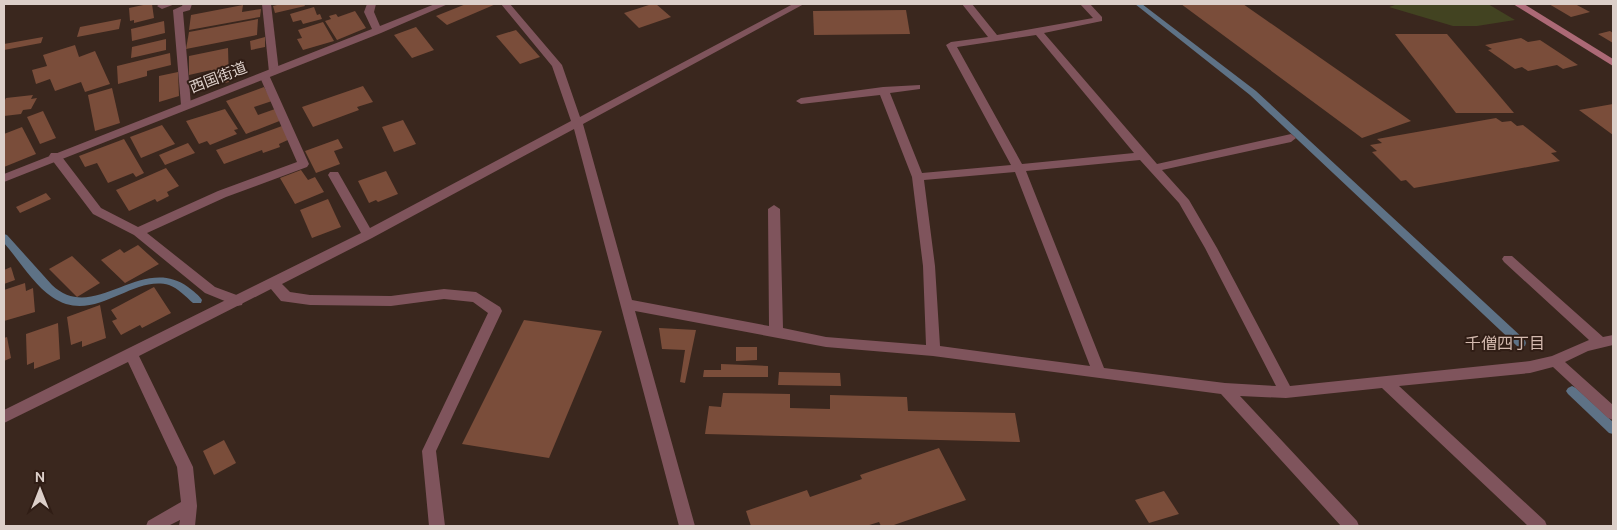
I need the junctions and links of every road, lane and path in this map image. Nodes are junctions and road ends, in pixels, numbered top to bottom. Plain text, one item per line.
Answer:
1 (187, 4) edge
2 (266, 4) edge
3 (371, 4) edge
4 (443, 4) edge
5 (505, 4) edge
6 (799, 4) edge
7 (967, 4) edge
8 (1085, 4) edge
9 (1518, 4) edge
10 (378, 31) junction
11 (1038, 32) junction
12 (993, 37) junction
13 (1613, 63) edge
14 (269, 74) junction
15 (916, 87) dead end
16 (883, 90) junction
17 (801, 100) dead end
18 (186, 104) junction
19 (577, 122) junction
20 (1291, 138) dead end
21 (55, 156) junction
22 (1143, 156) junction
23 (1019, 168) junction
24 (1156, 168) junction
25 (334, 175) dead end
26 (918, 176) junction
27 (4, 178) edge
28 (774, 209) dead end
29 (138, 232) junction
30 (368, 234) junction
31 (1508, 259) dead end
32 (273, 283) junction
33 (237, 301) junction
34 (627, 304) junction
35 (776, 332) junction
36 (1607, 341) edge
37 (933, 351) junction
38 (131, 354) junction
39 (1555, 361) junction
40 (1099, 372) junction
41 (1386, 383) junction
42 (1225, 389) junction
43 (1286, 392) junction
44 (1613, 414) edge
45 (4, 417) edge
46 (189, 506) junction
47 (154, 526) edge
48 (187, 526) edge
49 (437, 526) edge
50 (687, 526) edge
51 (1351, 526) edge
52 (1539, 526) edge

1 - 18 street
2 - 14 street
3 - 10 street
4 - 10 street, 西国街道
5 - 19 street
6 - 19 street
7 - 12 street
8 - 11 street
9 - 13 main road
10 - 14 street, 西国街道
11 - 12 street
11 - 22 street
12 - 23 street
14 - 18 street, 西国街道
14 - 29 street
15 - 16 street
16 - 17 street
16 - 26 street
18 - 21 street, 西国街道
19 - 30 street
19 - 34 street
20 - 24 street
21 - 27 street, 西国街道
21 - 29 street
22 - 23 street
22 - 24 street
23 - 26 street
23 - 40 street
24 - 43 street
25 - 30 street
26 - 37 street
28 - 35 street
29 - 33 street
30 - 32 street
31 - 36 street
32 - 33 street
32 - 49 street
33 - 38 street
34 - 35 street
34 - 50 street
35 - 37 street
36 - 39 street
37 - 40 street
38 - 45 street
38 - 46 street
39 - 41 street
39 - 44 street
40 - 42 street
41 - 43 street
41 - 52 street
42 - 43 street
42 - 51 street
46 - 47 street
46 - 48 street

